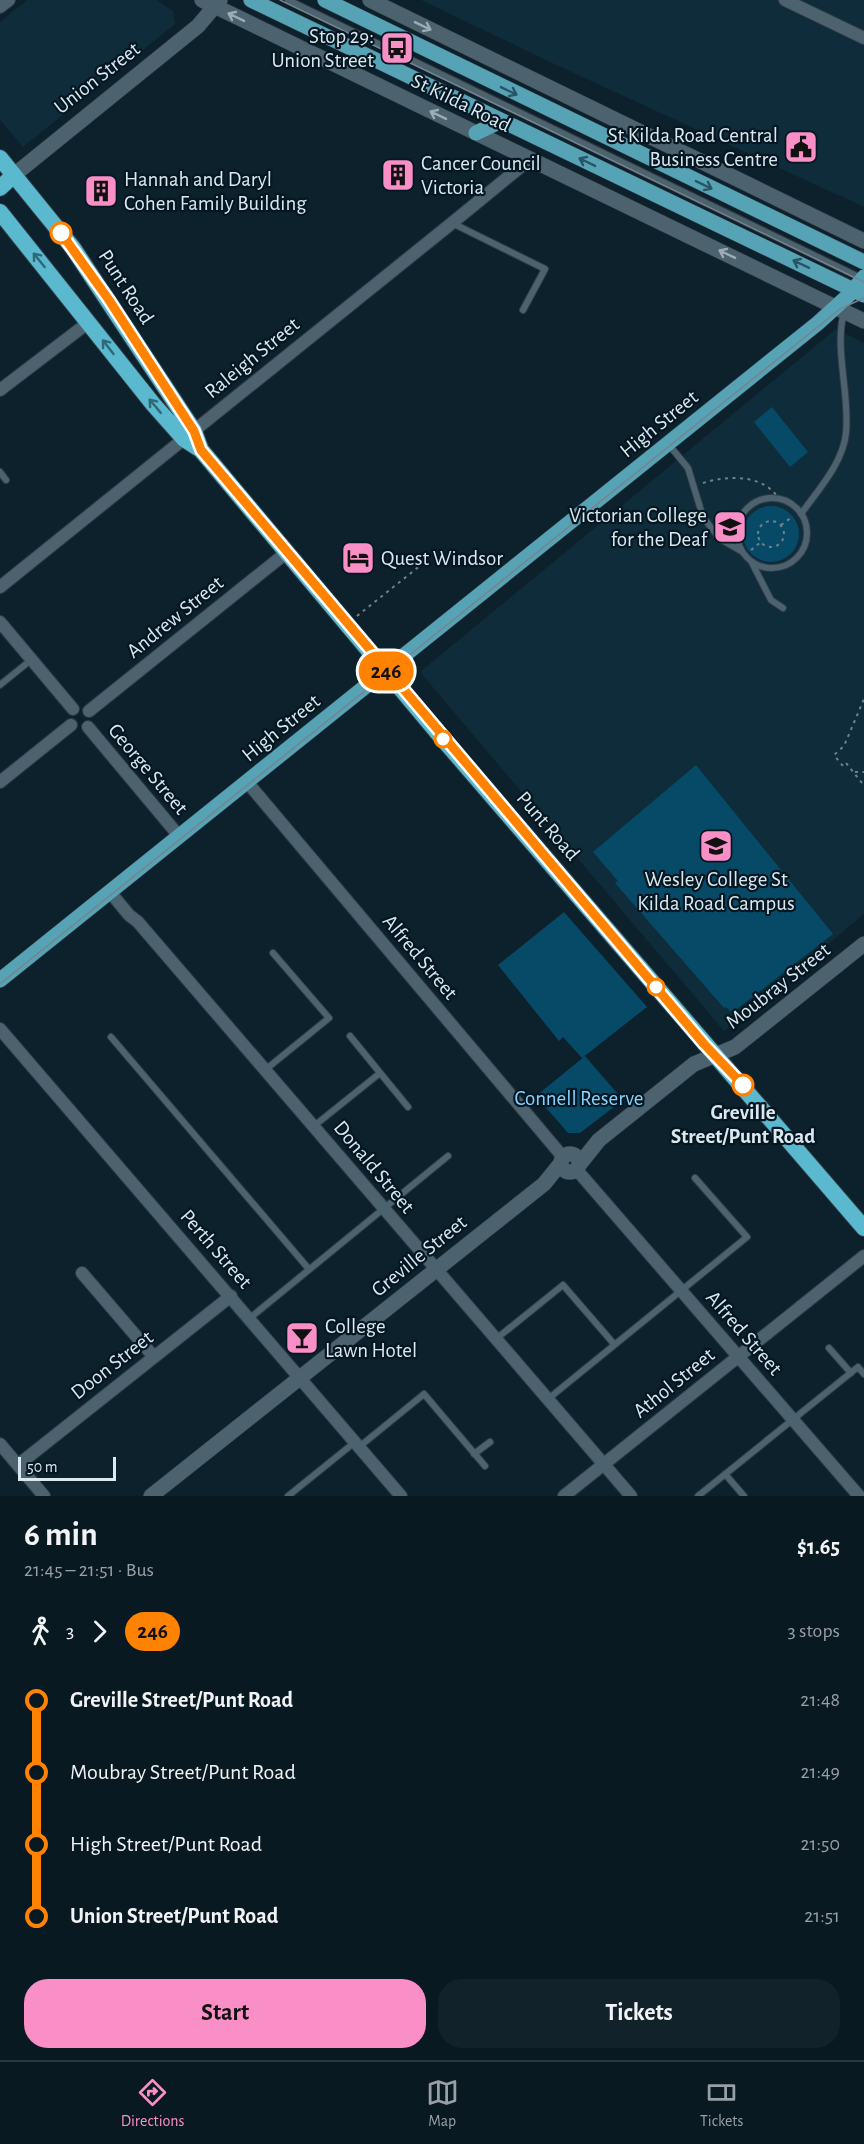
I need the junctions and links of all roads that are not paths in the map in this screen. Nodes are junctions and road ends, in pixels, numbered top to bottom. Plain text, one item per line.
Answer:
1 (9, 0) edge
2 (251, 0) edge
3 (288, 0) edge
4 (325, 0) edge
5 (370, 0) edge
6 (785, 0) edge
7 (212, 2) edge
8 (0, 7) edge
9 (864, 38) edge
10 (501, 121) junction
11 (476, 133) junction
12 (0, 158) edge
13 (527, 158) junction
14 (14, 175) junction
15 (0, 188) edge
16 (0, 212) edge
17 (452, 223) junction
18 (864, 241) edge
19 (864, 262) edge
20 (862, 284) edge
21 (840, 309) junction
22 (523, 310) dead end
23 (864, 321) edge
24 (89, 322) junction
25 (0, 390) edge
26 (189, 435) junction
27 (668, 444) junction
28 (0, 472) edge
29 (6, 480) dead end
30 (800, 512) junction
31 (286, 553) junction
32 (743, 553) junction
33 (752, 562) junction
34 (0, 587) edge
35 (783, 608) dead end
36 (0, 622) edge
37 (32, 660) junction
38 (386, 671) junction
39 (0, 685) edge
40 (74, 709) junction
41 (89, 711) junction
42 (71, 725) junction
43 (87, 727) junction
44 (0, 782) edge
45 (247, 782) junction
46 (179, 836) junction
47 (110, 892) junction
48 (864, 944) edge
49 (273, 953) dead end
50 (0, 980) edge
51 (0, 1029) edge
52 (350, 1036) dead end
53 (111, 1037) dead end
54 (716, 1056) junction
55 (265, 1070) junction
56 (380, 1073) junction
57 (408, 1107) dead end
58 (314, 1126) junction
59 (448, 1156) dead end
60 (570, 1163) junction
61 (695, 1178) dead end
62 (384, 1209) junction
63 (864, 1228) edge
64 (864, 1256) edge
65 (308, 1268) junction
66 (436, 1270) junction
67 (82, 1273) dead end
68 (681, 1290) junction
69 (231, 1296) junction
70 (250, 1318) junction
71 (495, 1339) junction
72 (614, 1344) junction
73 (829, 1348) dead end
74 (739, 1356) junction
75 (154, 1357) junction
76 (851, 1373) junction
77 (864, 1374) edge
78 (301, 1377) junction
79 (547, 1399) junction
80 (793, 1419) junction
81 (490, 1442) dead end
82 (0, 1444) edge
83 (357, 1444) junction
84 (474, 1454) junction
85 (603, 1464) junction
86 (18, 1465) junction
87 (485, 1466) dead end
88 (725, 1474) junction
89 (398, 1495) edge
90 (44, 1496) edge
91 (151, 1496) edge
92 (288, 1496) edge
93 (564, 1496) edge
94 (631, 1496) edge
95 (698, 1496) edge
96 (744, 1496) edge
97 (859, 1496) edge

1 - 8 street
2 - 10 main road, St Kilda Road
3 - 20 lane
4 -> 19 main road, St Kilda Road
5 -> 18 main road
6 - 9 street
11 -> 7 main road, St Kilda Road
7 - 14 main road, Union Street
10 - 11 main road
20 -> 10 main road, St Kilda Road
11 - 13 main road, St Kilda Road
12 - 14 highway, Punt Road
13 - 17 street, Raleigh Street
21 -> 13 main road, St Kilda Road
14 - 15 highway, Union Street
14 - 26 highway, Punt Road
24 -> 16 highway, Punt Road
17 - 22 lane
17 - 26 street, Raleigh Street
20 - 21 main road, High Street
21 - 23 main road, St Kilda Road
21 - 27 main road, High Street
21 - 30 lane
24 - 25 street
26 -> 24 highway, Punt Road
26 - 31 highway, Punt Road
26 - 34 street, Raleigh Street
27 - 32 lane
27 - 38 main road, High Street
28 - 29 lane
30 - 32 lane
30 - 33 lane
31 - 38 highway, Punt Road
31 - 41 street, Andrew Street
32 - 33 lane
33 - 35 lane
36 - 37 street
37 - 39 lane
37 - 40 street
38 - 45 main road, High Street
38 - 54 highway, Punt Road
40 - 41 street
40 - 42 street
41 - 43 street
42 - 43 street
42 - 44 street
43 - 46 street, George Street
45 - 46 main road, High Street
45 - 60 street, Alfred Street
46 - 47 main road, High Street
47 - 50 main road, High Street
47 - 55 street, Donald Street
48 - 54 main road, Moubray Street
49 - 55 lane
51 - 69 street, Perth Street
52 - 56 lane
53 - 65 lane
54 - 60 main road, Greville Street
54 - 63 highway, Punt Road
55 - 58 street, Donald Street
56 - 57 lane
56 - 58 lane
58 - 62 street, Donald Street
59 - 62 lane
60 - 66 main road, Greville Street
60 - 68 street, Alfred Street
61 - 68 lane
62 - 65 lane
62 - 66 street, Donald Street
64 - 74 street, Athol Street
65 - 70 lane
66 - 71 street, Donald Street
66 - 78 main road, Greville Street
67 - 75 street
68 - 72 lane
68 - 74 street, Alfred Street
69 - 70 street, Perth Street
69 - 75 street, Doon Street
70 - 78 street, Perth Street
71 - 72 lane
71 - 79 street, Donald Street
72 - 79 lane
73 - 76 lane
74 - 80 street, Alfred Street
74 - 85 street, Athol Street
75 - 86 street, Doon Street
76 - 77 lane
76 - 80 lane
78 - 83 street, Perth Street
78 - 91 main road, Greville Street
79 - 85 street, Donald Street
80 - 88 lane
80 - 97 street, Alfred Street
81 - 84 lane
82 - 86 street
83 - 84 lane
83 - 89 street, Perth Street
83 - 92 lane
84 - 87 lane
85 - 93 street, Athol Street
85 - 94 street, Donald Street
86 - 90 street
88 - 95 lane
88 - 96 lane

